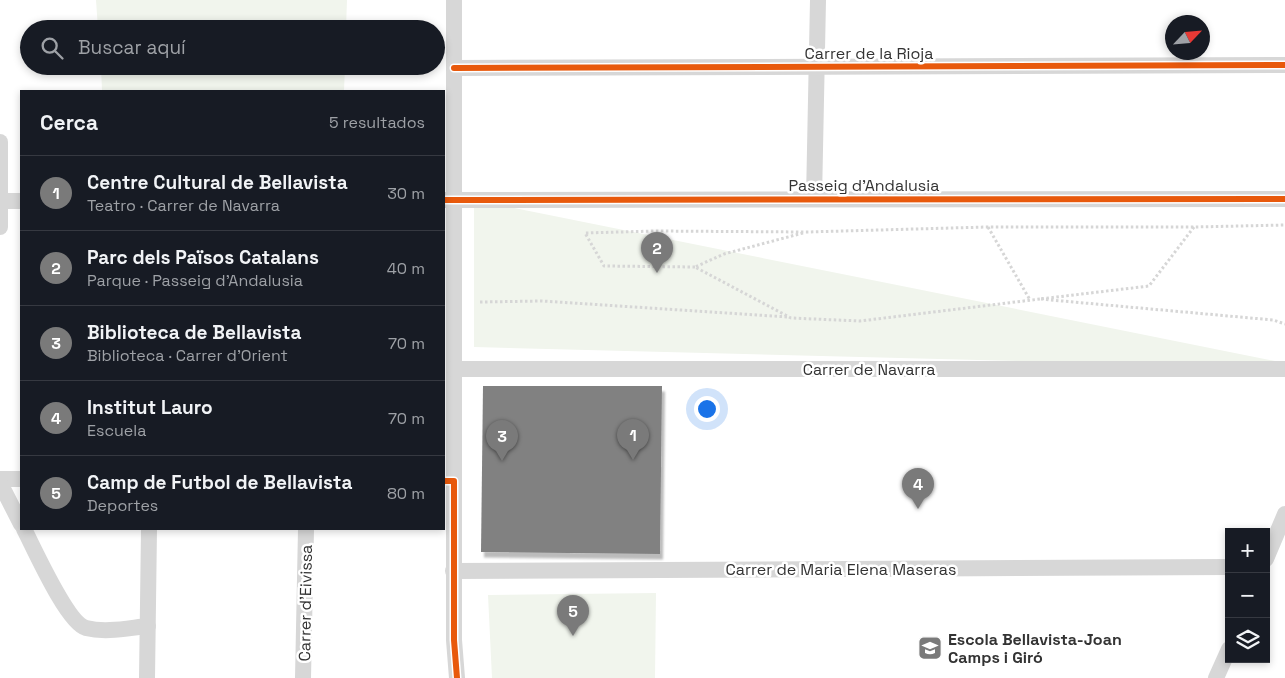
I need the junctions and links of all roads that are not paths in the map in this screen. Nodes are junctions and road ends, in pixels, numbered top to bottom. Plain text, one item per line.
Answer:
1 (454, 0) edge
2 (818, 0) edge
3 (1285, 65) edge
4 (817, 67) junction
5 (454, 68) junction
6 (0, 142) edge
7 (814, 199) junction
8 (1285, 199) edge
9 (449, 200) edge
10 (0, 201) edge
11 (20, 201) edge
12 (0, 227) edge
13 (1285, 369) edge
14 (454, 370) junction
15 (0, 479) edge
16 (20, 479) edge
17 (449, 481) edge
18 (0, 483) edge
19 (1285, 514) edge
20 (20, 522) edge
21 (25, 530) edge
22 (149, 530) edge
23 (306, 530) edge
24 (1270, 550) edge
25 (1225, 567) edge
26 (453, 571) junction
27 (148, 626) junction
28 (1225, 657) edge
29 (147, 678) edge
30 (304, 678) edge
31 (457, 678) edge
32 (1216, 678) edge

1 - 5 street
2 - 4 street
3 - 4 street, Carrer de la Rioja
4 - 5 street, Carrer de la Rioja
4 - 7 street
5 - 9 street
6 - 10 street
7 - 8 street, Passeig d'Andalusia
7 - 9 street, Passeig d'Andalusia
9 - 14 street
10 - 11 street
10 - 12 street
13 - 14 street, Carrer de Navarra
14 - 17 street
15 - 16 street
17 - 26 street
18 - 20 street
19 - 24 street
21 - 27 street
22 - 27 street
23 - 30 street, Carrer d'Eivissa
25 - 26 street, Carrer de Maria Elena Maseras
26 - 31 street
27 - 29 street
28 - 32 street

